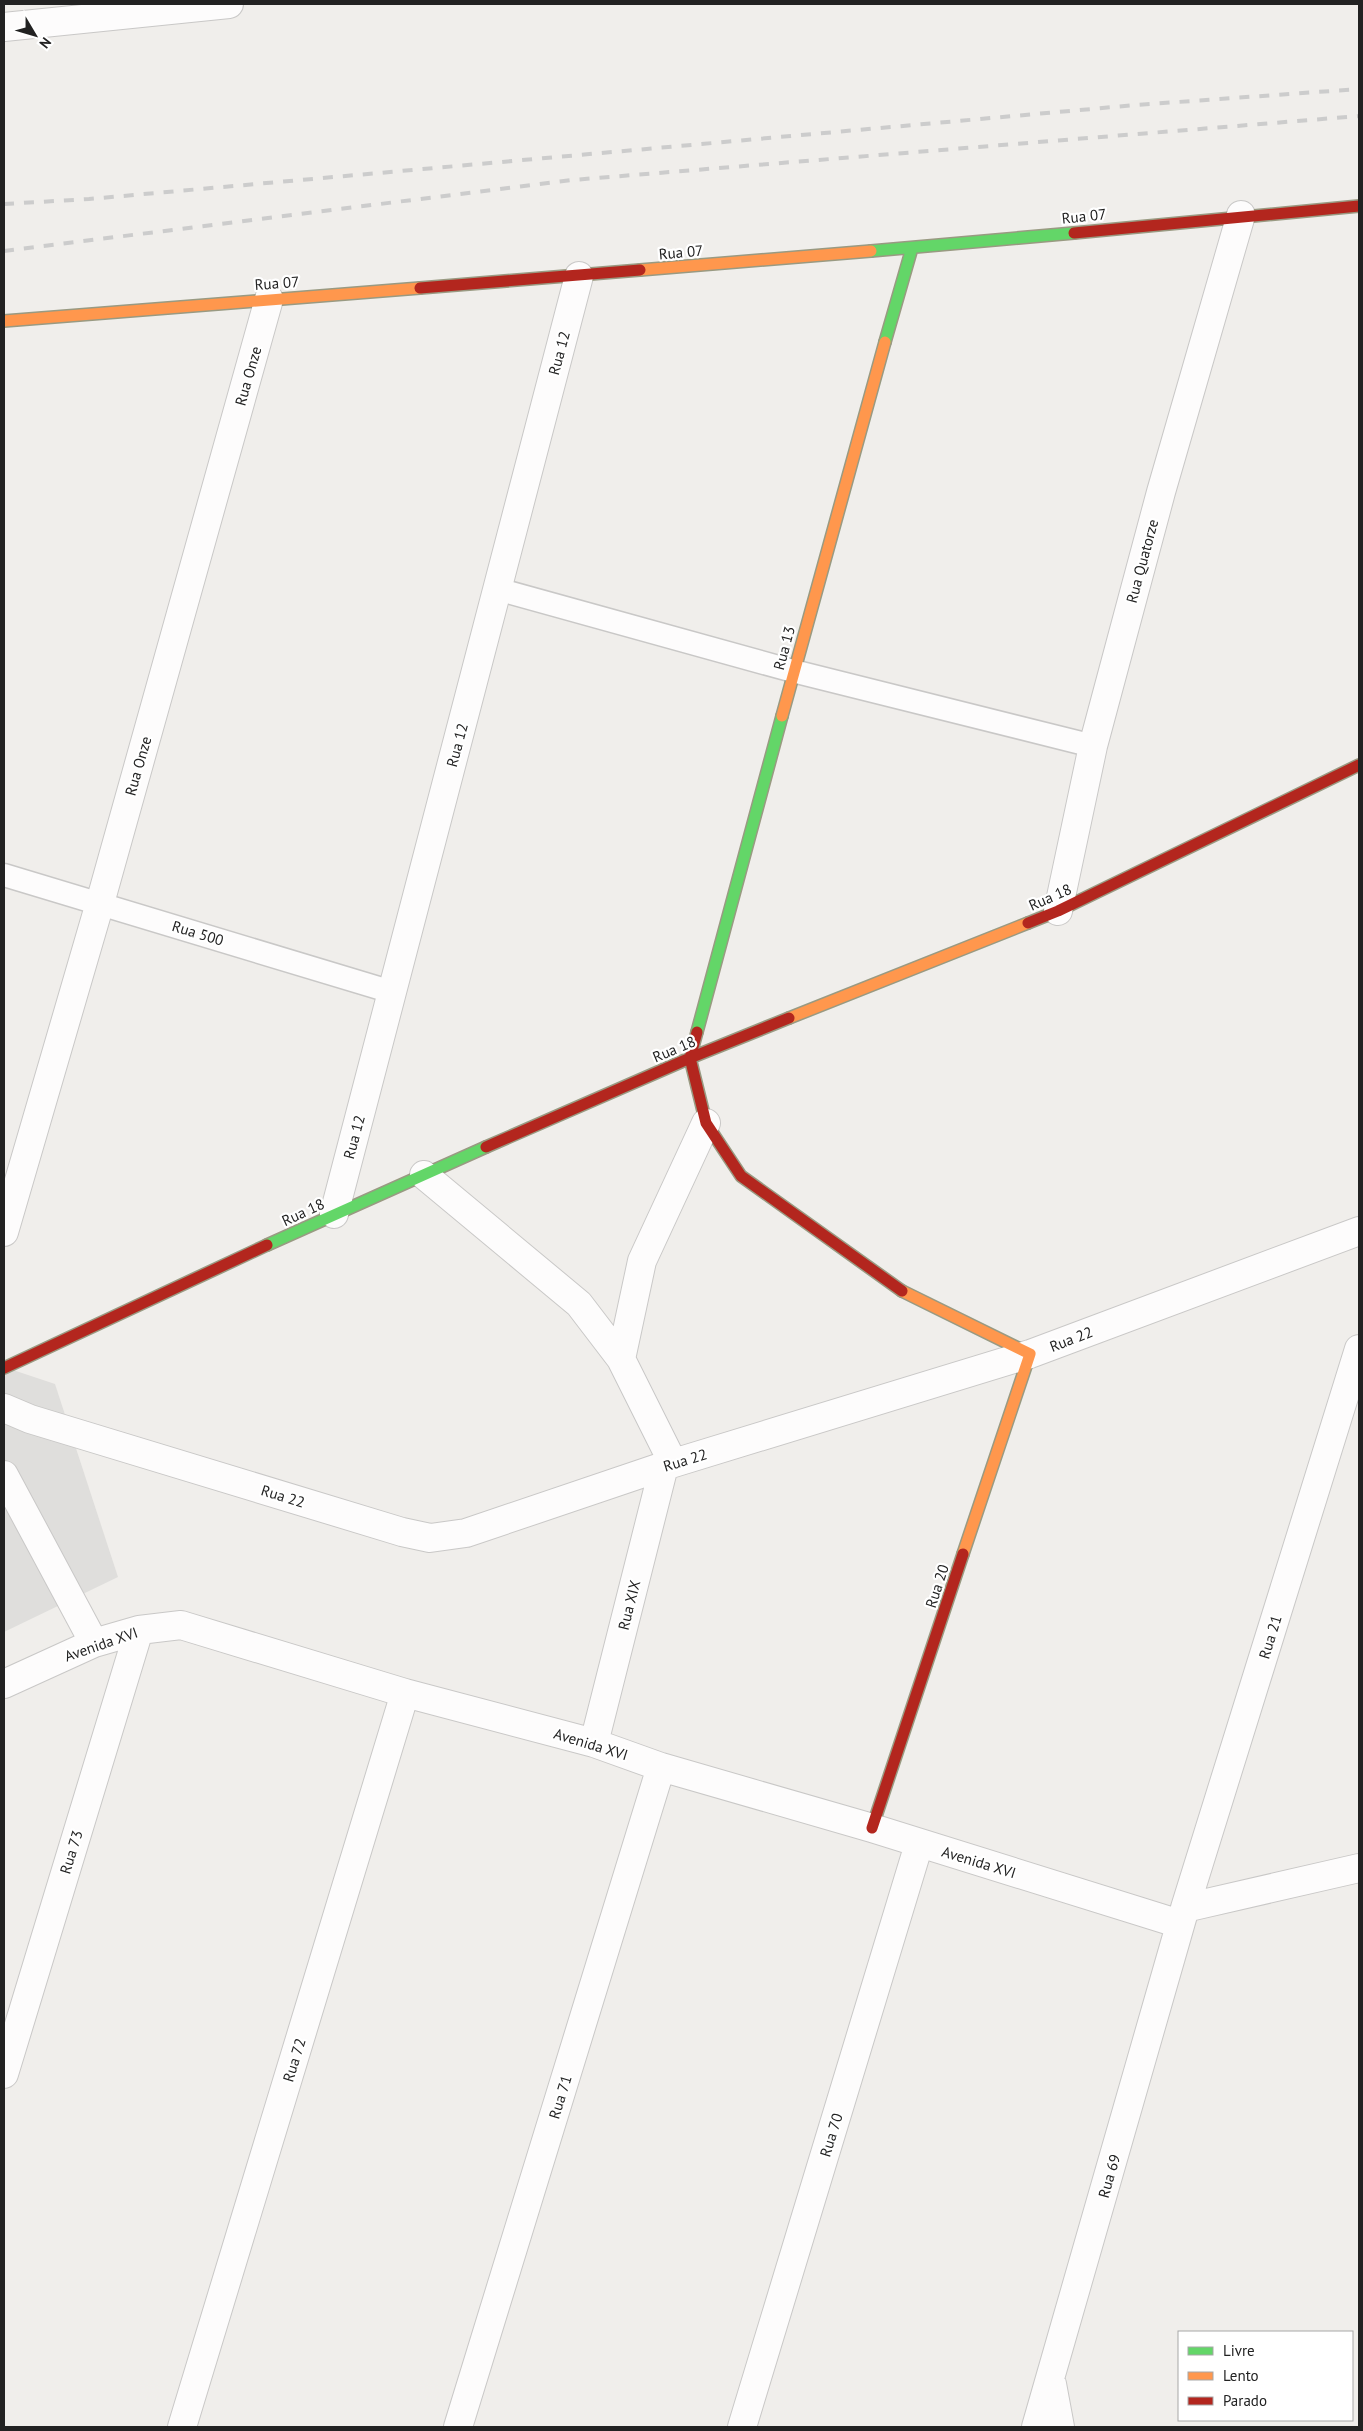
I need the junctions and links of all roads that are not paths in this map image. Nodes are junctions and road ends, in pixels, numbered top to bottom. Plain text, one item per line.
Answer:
1 (229, 4) edge
2 (4, 26) edge
3 (1359, 206) edge
4 (1242, 215) junction
5 (912, 248) junction
6 (579, 276) junction
7 (269, 299) junction
8 (4, 321) edge
9 (497, 589) junction
10 (793, 671) junction
11 (1093, 746) junction
12 (1359, 765) edge
13 (4, 875) edge
14 (100, 903) junction
15 (1058, 911) junction
16 (392, 992) junction
17 (690, 1058) junction
18 (706, 1123) junction
19 (424, 1175) junction
20 (334, 1214) junction
21 (1359, 1231) edge
22 (4, 1232) edge
23 (1359, 1349) edge
24 (1030, 1354) junction
25 (621, 1360) junction
26 (4, 1368) edge
27 (4, 1408) edge
28 (668, 1464) junction
29 (4, 1475) edge
30 (139, 1630) junction
31 (94, 1643) junction
32 (4, 1684) edge
33 (405, 1693) junction
34 (594, 1743) junction
35 (661, 1767) junction
36 (872, 1828) junction
37 (919, 1844) junction
38 (1359, 1868) edge
39 (1183, 1916) junction
40 (4, 2074) edge
41 (1051, 2380) junction
42 (182, 2427) edge
43 (458, 2427) edge
44 (742, 2427) edge
45 (1036, 2427) edge
46 (1060, 2427) edge

1 - 2 street
3 - 4 street, Rua 07
4 - 5 street, Rua 07
4 - 11 street, Rua Quatorze
5 - 6 street, Rua 07
5 - 10 street, Rua 13
6 - 7 street, Rua 07
6 - 9 street, Rua 12
7 - 8 street, Rua 07
7 - 14 street, Rua Onze
9 - 10 lane
9 - 16 street, Rua 12
10 - 11 lane
10 - 17 street, Rua 13
11 - 15 street, Rua Quatorze
12 - 15 street, Rua 18
13 - 14 lane, Rua 500
14 - 16 lane, Rua 500
14 - 22 street, Rua Onze
15 - 17 street, Rua 18
16 - 20 street, Rua 12
17 - 18 street
17 - 19 street, Rua 18
18 - 24 street
18 - 25 street
19 - 20 street, Rua 18
19 - 25 street
20 - 26 street, Rua 18
21 - 24 street, Rua 22
23 - 39 street, Rua 21
24 - 28 street, Rua 22
24 - 36 street, Rua 20
25 - 28 street
27 - 28 street, Rua 22
28 - 34 street, Rua XIX
29 - 31 street
30 - 31 street, Avenida XVI
30 - 33 street, Avenida XVI
30 - 40 street, Rua 73
31 - 32 street, Avenida XVI
33 - 34 street, Avenida XVI
33 - 42 street, Rua 72
34 - 35 street, Avenida XVI
35 - 36 street, Avenida XVI
35 - 43 street, Rua 71
36 - 37 street, Avenida XVI
37 - 39 street, Avenida XVI
37 - 44 street, Rua 70
38 - 39 street, Avenida XVI
39 - 41 street, Rua 69
41 - 45 street, Rua 69
41 - 46 street

